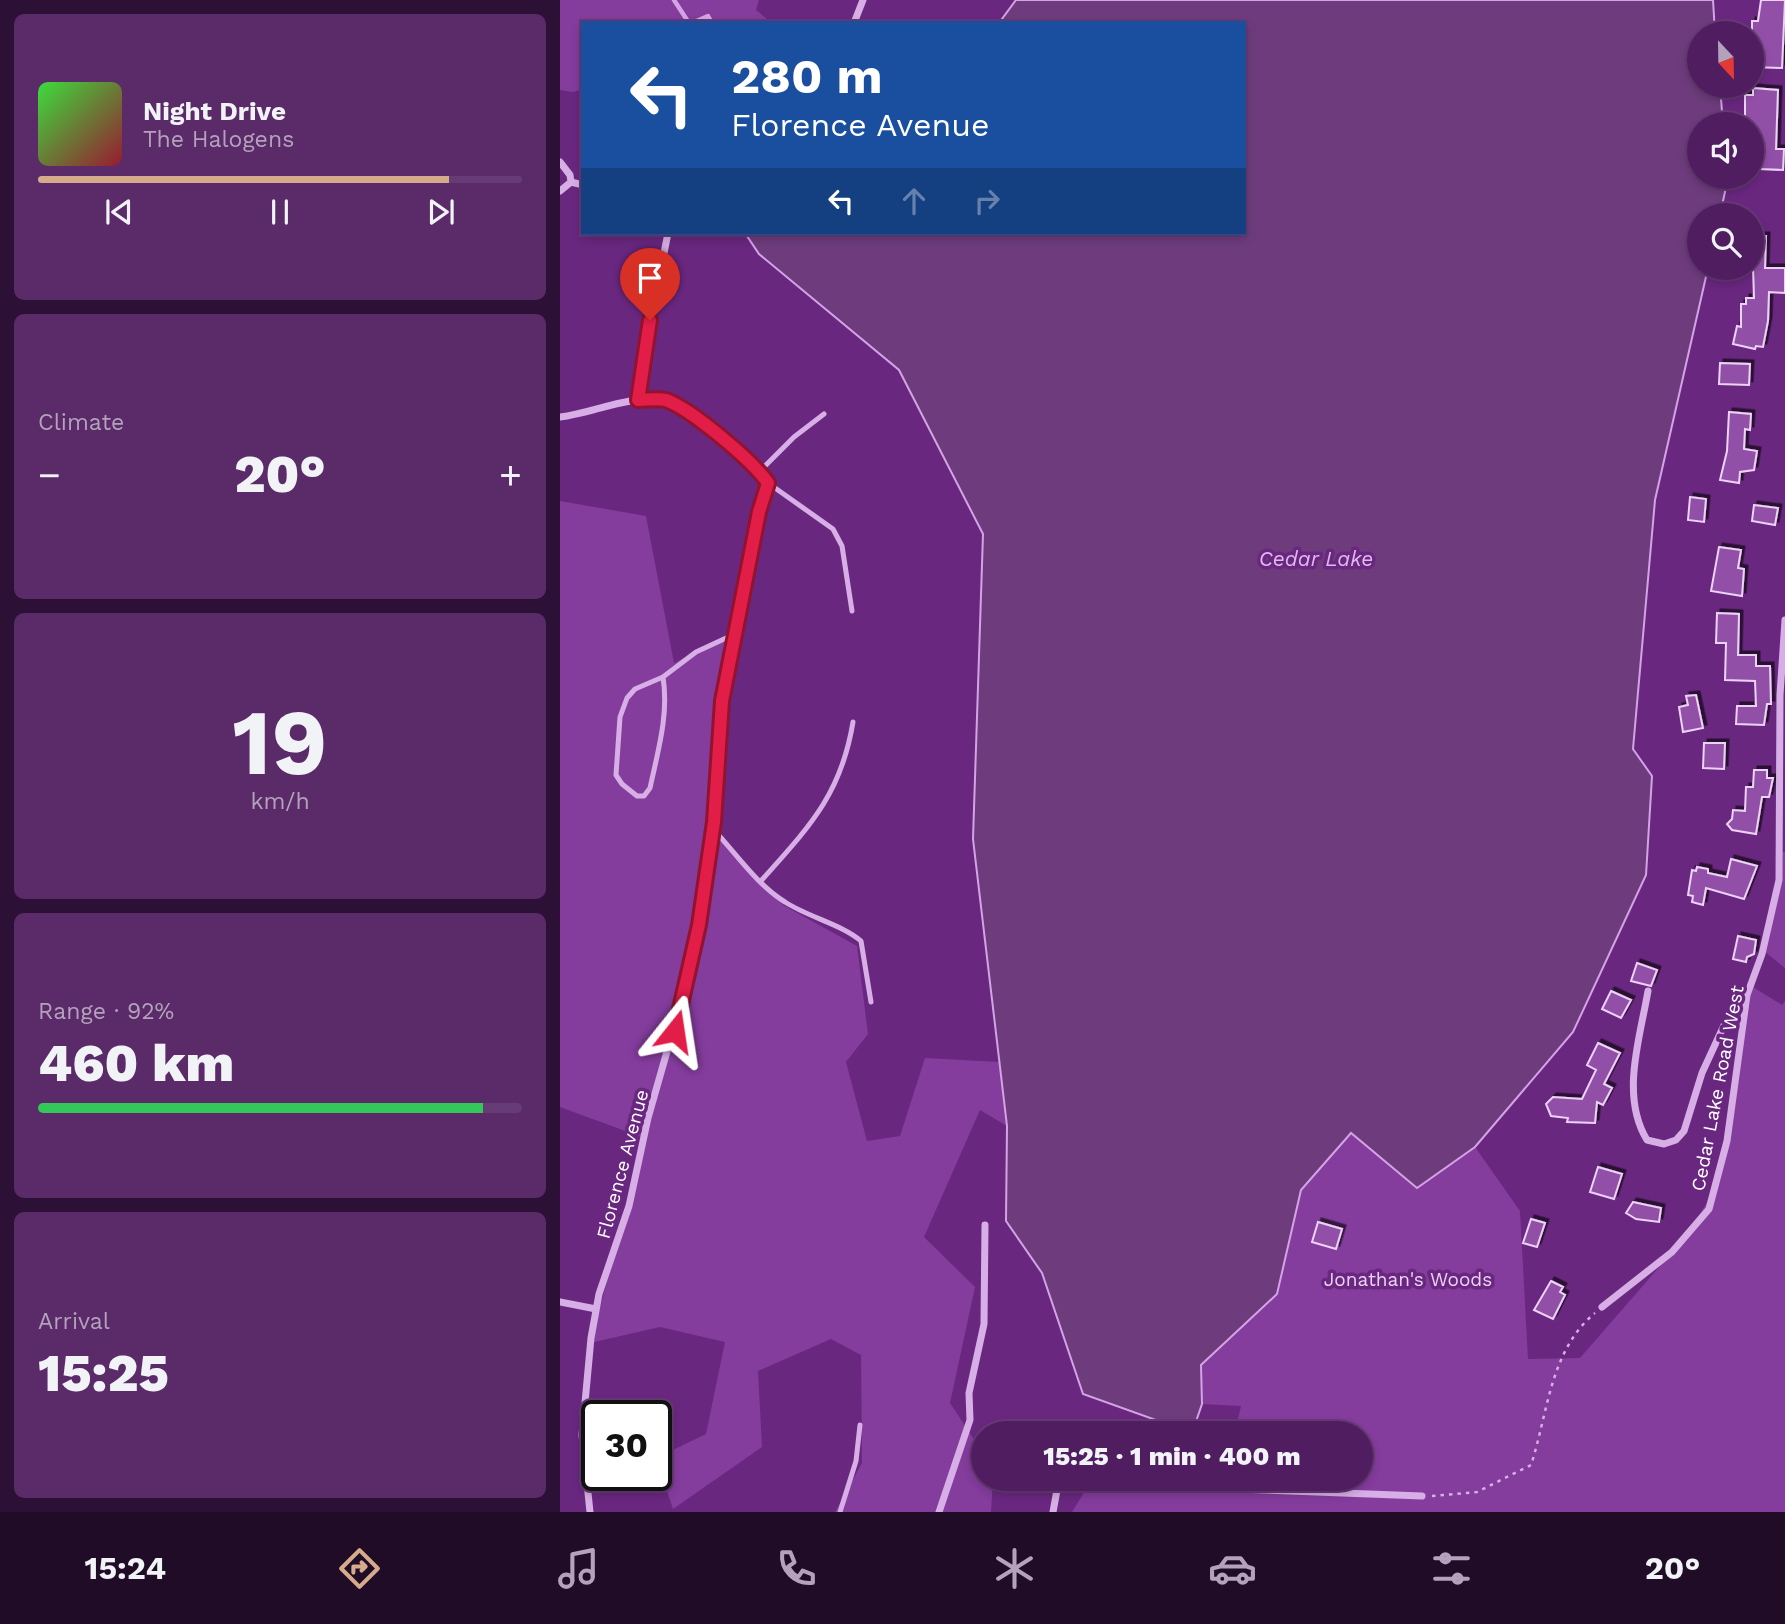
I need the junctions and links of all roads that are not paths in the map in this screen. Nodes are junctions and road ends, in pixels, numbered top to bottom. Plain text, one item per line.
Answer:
1 (863, 0) edge
2 (856, 21) edge
3 (560, 162) edge
4 (571, 182) junction
5 (581, 184) edge
6 (560, 191) edge
7 (668, 235) edge
8 (638, 400) junction
9 (824, 414) dead end
10 (560, 417) edge
11 (760, 471) junction
12 (768, 483) junction
13 (852, 611) dead end
14 (1785, 620) edge
15 (737, 633) junction
16 (663, 677) junction
17 (853, 722) dead end
18 (713, 829) junction
19 (761, 881) junction
20 (1648, 990) dead end
21 (1748, 995) junction
22 (871, 1002) dead end
23 (985, 1225) dead end
24 (560, 1302) edge
25 (1602, 1307) road end
26 (596, 1309) junction
27 (860, 1425) dead end
28 (1057, 1491) edge
29 (1291, 1491) edge
30 (1422, 1496) road end
31 (590, 1512) edge
32 (840, 1512) edge
33 (939, 1512) edge
34 (1053, 1512) edge

1 - 2 street
3 - 4 street
4 - 5 street
4 - 6 street
7 - 8 street
8 - 10 street
8 - 11 street
9 - 11 lane
11 - 12 street
12 - 13 lane
12 - 15 street, Florence Avenue
14 - 21 street, Cedar Lake Road West
15 - 16 lane
15 - 18 street, Florence Avenue
16 - 16 lane
17 - 19 lane
18 - 19 lane
18 - 26 street, Florence Avenue
19 - 22 lane
20 - 21 street
21 - 25 street, Cedar Lake Road West
23 - 33 street
24 - 26 street
26 - 31 street, Florence Avenue
27 - 32 lane
28 - 34 street
29 - 30 street

